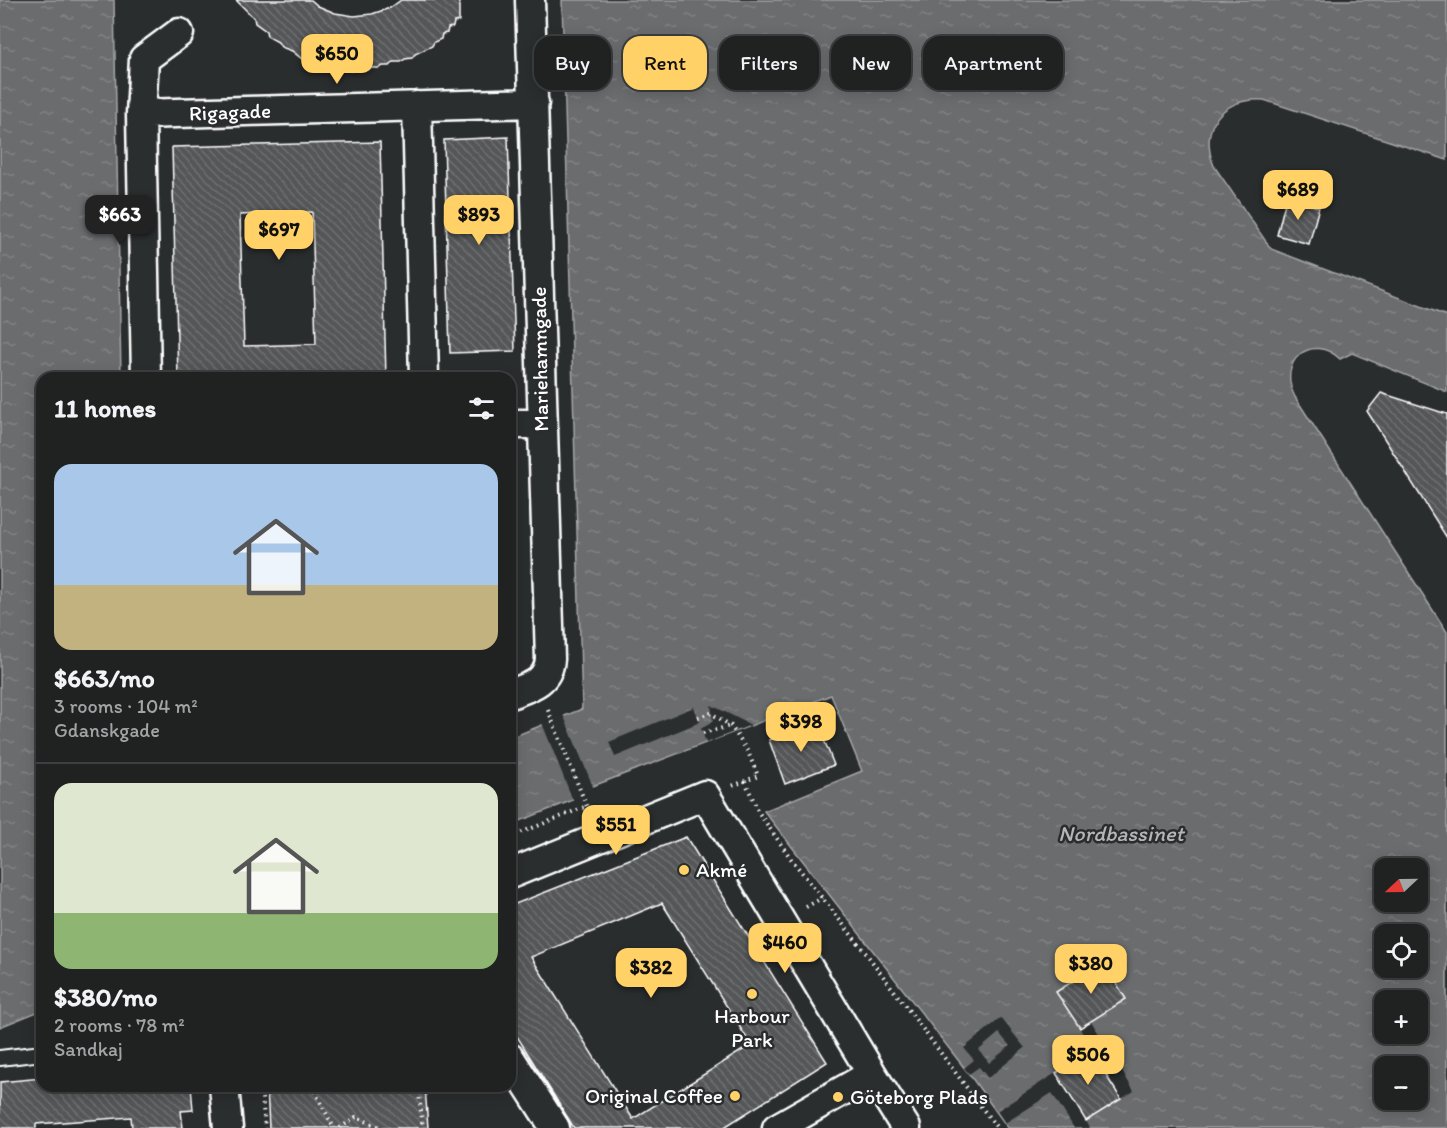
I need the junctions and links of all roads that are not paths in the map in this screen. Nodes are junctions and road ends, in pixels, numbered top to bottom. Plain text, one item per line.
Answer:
1 (530, 0) edge
2 (179, 33) dead end
3 (534, 104) junction
4 (417, 106) junction
5 (141, 114) junction
6 (146, 372) edge
7 (424, 372) edge
8 (516, 424) edge
9 (542, 424) junction
10 (516, 691) edge
11 (516, 872) edge
12 (36, 1054) edge
13 (0, 1058) edge
14 (516, 1067) edge
15 (872, 1074) junction
16 (225, 1092) edge
17 (228, 1128) edge
18 (555, 1128) edge
19 (777, 1128) edge
20 (906, 1128) edge

1 - 3 street, Mariehamngade
2 - 5 street
3 - 4 street, Rigagade
3 - 9 street, Mariehamngade
4 - 5 street, Rigagade
4 - 7 street
5 - 6 street
8 - 9 street
9 - 10 street, Mariehamngade
11 - 15 street
12 - 13 lane
14 - 18 street
15 - 19 street
15 - 20 street
16 - 17 street

